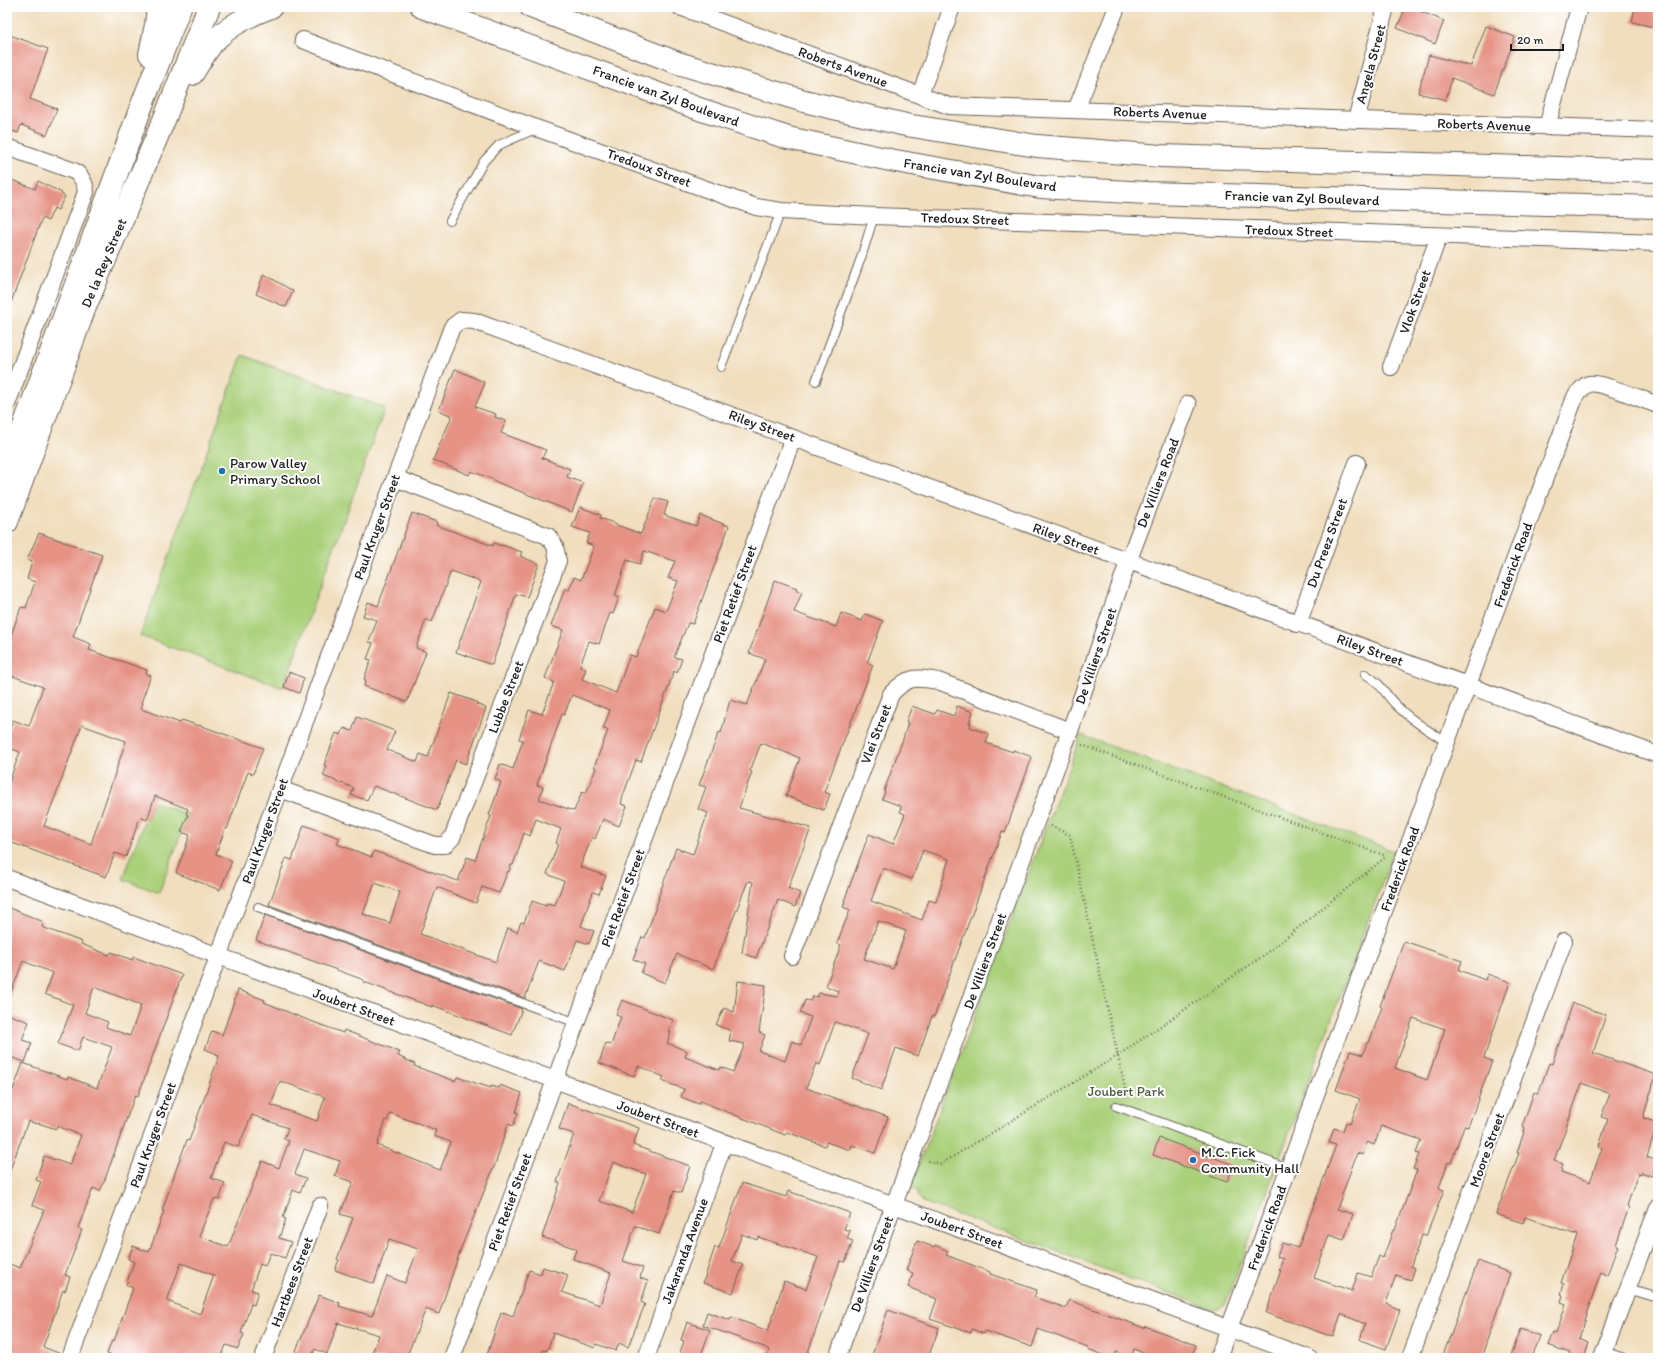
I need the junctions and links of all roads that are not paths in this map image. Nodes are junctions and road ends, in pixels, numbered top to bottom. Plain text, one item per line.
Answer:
1 (158, 7) edge
2 (180, 7) edge
3 (209, 7) edge
4 (271, 7) edge
5 (422, 7) edge
6 (531, 7) edge
7 (680, 7) edge
8 (952, 7) edge
9 (1117, 7) edge
10 (1386, 7) edge
11 (1579, 7) edge
12 (303, 40) dead end
13 (920, 95) junction
14 (140, 110) junction
15 (1076, 110) junction
16 (164, 120) junction
17 (1356, 120) junction
18 (1547, 127) junction
19 (536, 128) junction
20 (1658, 130) edge
21 (7, 147) edge
22 (1658, 172) edge
23 (1658, 207) edge
24 (781, 211) junction
25 (874, 216) junction
26 (450, 221) dead end
27 (1439, 236) junction
28 (1658, 243) edge
29 (474, 321) joint
30 (721, 367) dead end
31 (1391, 367) dead end
32 (816, 381) dead end
33 (7, 404) edge
34 (1188, 404) dead end
35 (1658, 405) edge
36 (793, 438) junction
37 (1357, 463) dead end
38 (7, 472) edge
39 (395, 478) junction
40 (7, 522) edge
41 (1128, 562) junction
42 (1298, 624) junction
43 (1365, 674) dead end
44 (1468, 685) junction
45 (1070, 731) junction
46 (1447, 742) junction
47 (1658, 755) edge
48 (280, 789) junction
49 (7, 878) edge
50 (258, 907) dead end
51 (1564, 941) dead end
52 (792, 956) dead end
53 (218, 957) junction
54 (576, 1023) junction
55 (555, 1081) junction
56 (1116, 1106) dead end
57 (724, 1144) junction
58 (1289, 1169) junction
59 (894, 1205) junction
60 (320, 1206) dead end
61 (1658, 1206) edge
62 (1628, 1288) junction
63 (1658, 1298) edge
64 (1229, 1329) junction
65 (1603, 1354) edge
66 (1221, 1357) edge
67 (70, 1358) edge
68 (264, 1358) edge
69 (452, 1358) edge
70 (646, 1358) edge
71 (837, 1358) edge
72 (1309, 1358) edge
73 (1410, 1358) edge
74 (1624, 1358) edge

1 - 14 main road
2 - 14 main road, De la Rey Street
3 - 16 main road, De la Rey Street
4 - 16 main road
5 - 23 main road, Francie van Zyl Boulevard
6 - 22 main road
7 - 13 street, Roberts Avenue
8 - 13 street
9 - 15 street
10 - 17 street, Angela Street
11 - 18 street
12 - 19 street, Tredoux Street
13 - 15 street, Roberts Avenue
14 - 38 main road, De la Rey Street
15 - 17 street, Roberts Avenue
16 - 40 main road, De la Rey Street
17 - 18 street, Roberts Avenue
18 - 20 street, Roberts Avenue
19 - 24 street, Tredoux Street
19 - 26 lane
21 - 33 street
24 - 25 street, Tredoux Street
24 - 30 lane
25 - 27 street, Tredoux Street
25 - 32 lane
27 - 28 street, Tredoux Street
27 - 31 street, Vlok Street
29 - 36 street, Riley Street
29 - 39 street, Paul Kruger Street
34 - 41 street, De Villiers Road
35 - 44 street, Frederick Road
36 - 41 street, Riley Street
36 - 54 street, Piet Retief Street
37 - 42 street, Du Preez Street
39 - 48 street, Paul Kruger Street
39 - 48 street, Lubbe Street
41 - 42 street, Riley Street
41 - 45 street, De Villiers Street
42 - 44 street, Riley Street
43 - 46 lane
44 - 46 street, Frederick Road
44 - 47 street, Riley Street
45 - 52 street, Vlei Street
45 - 59 street, De Villiers Street
46 - 58 street, Frederick Road
48 - 53 street, Paul Kruger Street
49 - 53 street, Joubert Street
50 - 54 lane
51 - 73 street, Moore Street
53 - 55 street, Joubert Street
53 - 67 street, Paul Kruger Street
54 - 55 street, Piet Retief Street
55 - 57 street, Joubert Street
55 - 69 street, Piet Retief Street
56 - 58 lane
57 - 59 street, Joubert Street
57 - 70 street, Jakaranda Avenue
58 - 64 street, Frederick Road
59 - 64 street, Joubert Street
59 - 71 street, De Villiers Street
60 - 68 street, Hartbees Street
61 - 62 street
62 - 63 lane
62 - 65 street
64 - 66 street, Frederick Road
64 - 72 street, Joubert Street
65 - 74 lane

